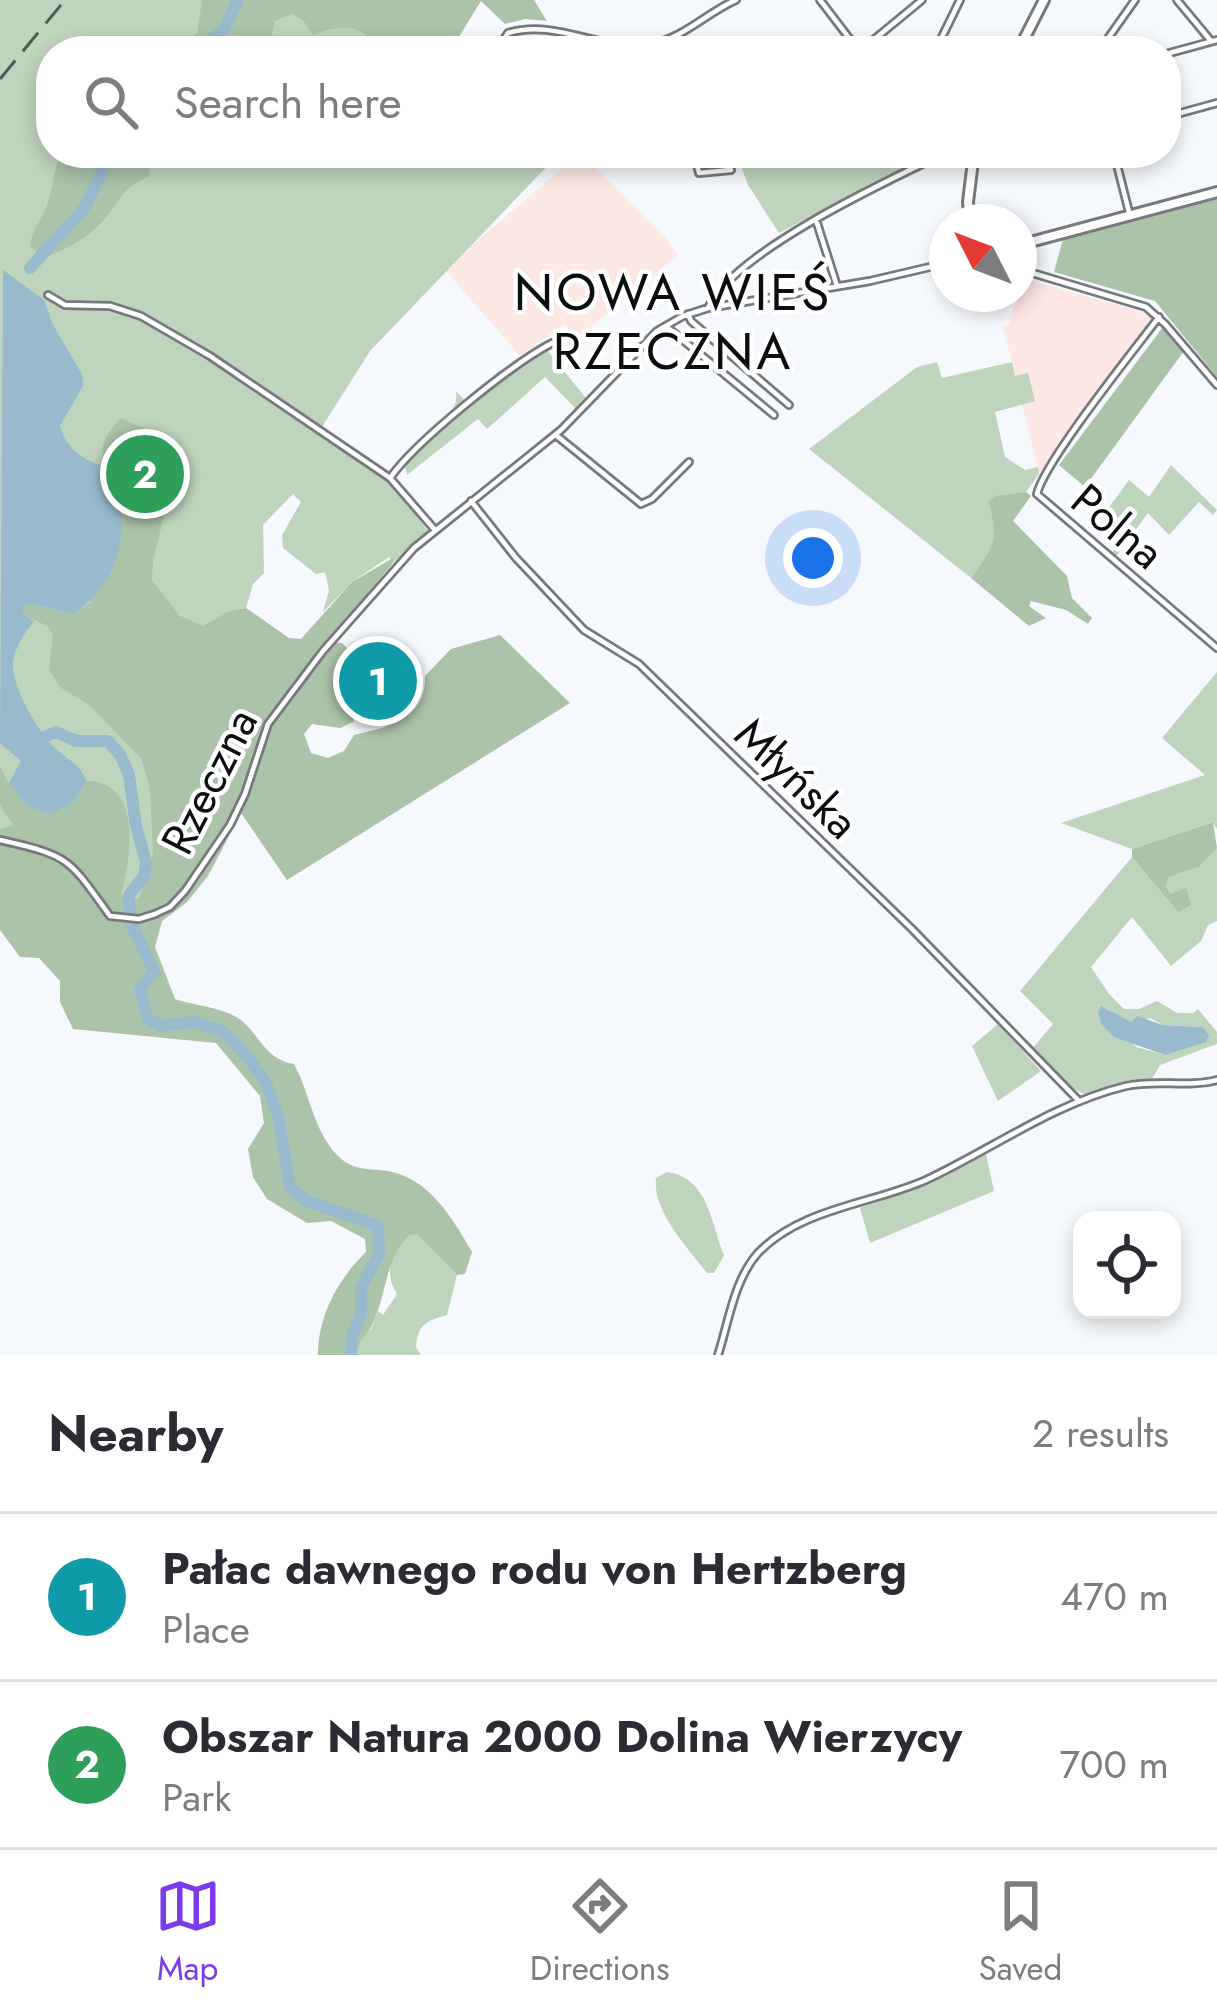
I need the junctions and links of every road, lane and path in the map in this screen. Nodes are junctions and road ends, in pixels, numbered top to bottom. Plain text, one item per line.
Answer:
1 (736, 0) edge
2 (820, 0) edge
3 (922, 0) edge
4 (960, 0) edge
5 (1044, 0) edge
6 (1135, 0) edge
7 (1177, 0) edge
8 (506, 36) edge
9 (575, 36) edge
10 (674, 36) edge
11 (848, 36) edge
12 (878, 36) edge
13 (942, 36) edge
14 (1028, 36) edge
15 (1110, 36) edge
16 (1214, 40) edge
17 (1181, 50) edge
18 (1217, 103) edge
19 (1181, 113) edge
20 (697, 168) edge
21 (917, 168) edge
22 (972, 168) edge
23 (1118, 168) edge
24 (731, 170) dead end
25 (1217, 192) edge
26 (968, 204) edge
27 (1130, 216) junction
28 (816, 221) junction
29 (1037, 240) edge
30 (929, 267) edge
31 (1037, 273) edge
32 (837, 286) junction
33 (48, 295) dead end
34 (708, 308) junction
35 (688, 314) junction
36 (1159, 317) junction
37 (666, 325) junction
38 (552, 343) dead end
39 (1217, 385) edge
40 (789, 405) dead end
41 (774, 415) dead end
42 (556, 435) junction
43 (689, 462) dead end
44 (391, 478) junction
45 (471, 501) junction
46 (435, 530) junction
47 (1217, 648) edge
48 (0, 840) edge
49 (1217, 1079) edge
50 (1079, 1101) junction
51 (718, 1355) edge

1 - 10 street
2 - 11 street
3 - 12 street
4 - 13 street
5 - 14 street
6 - 15 street
7 - 16 street
8 - 9 street
16 - 17 street
18 - 19 street
20 - 24 street
21 - 28 street
22 - 26 street
23 - 27 street
25 - 27 street
27 - 29 street
28 - 32 street
28 - 34 street
30 - 32 street, Rzeczna
31 - 36 street
32 - 34 street, Rzeczna
33 - 44 street
34 - 35 street, Rzeczna
35 - 37 street, Rzeczna
35 - 40 street
36 - 39 street
36 - 47 street, Polna
37 - 41 street
37 - 42 street, Rzeczna
38 - 44 street
42 - 43 street
42 - 45 street, Rzeczna
44 - 46 street
45 - 46 street, Rzeczna
45 - 50 street, Młyńska
46 - 48 street, Rzeczna
49 - 50 street
50 - 51 street

